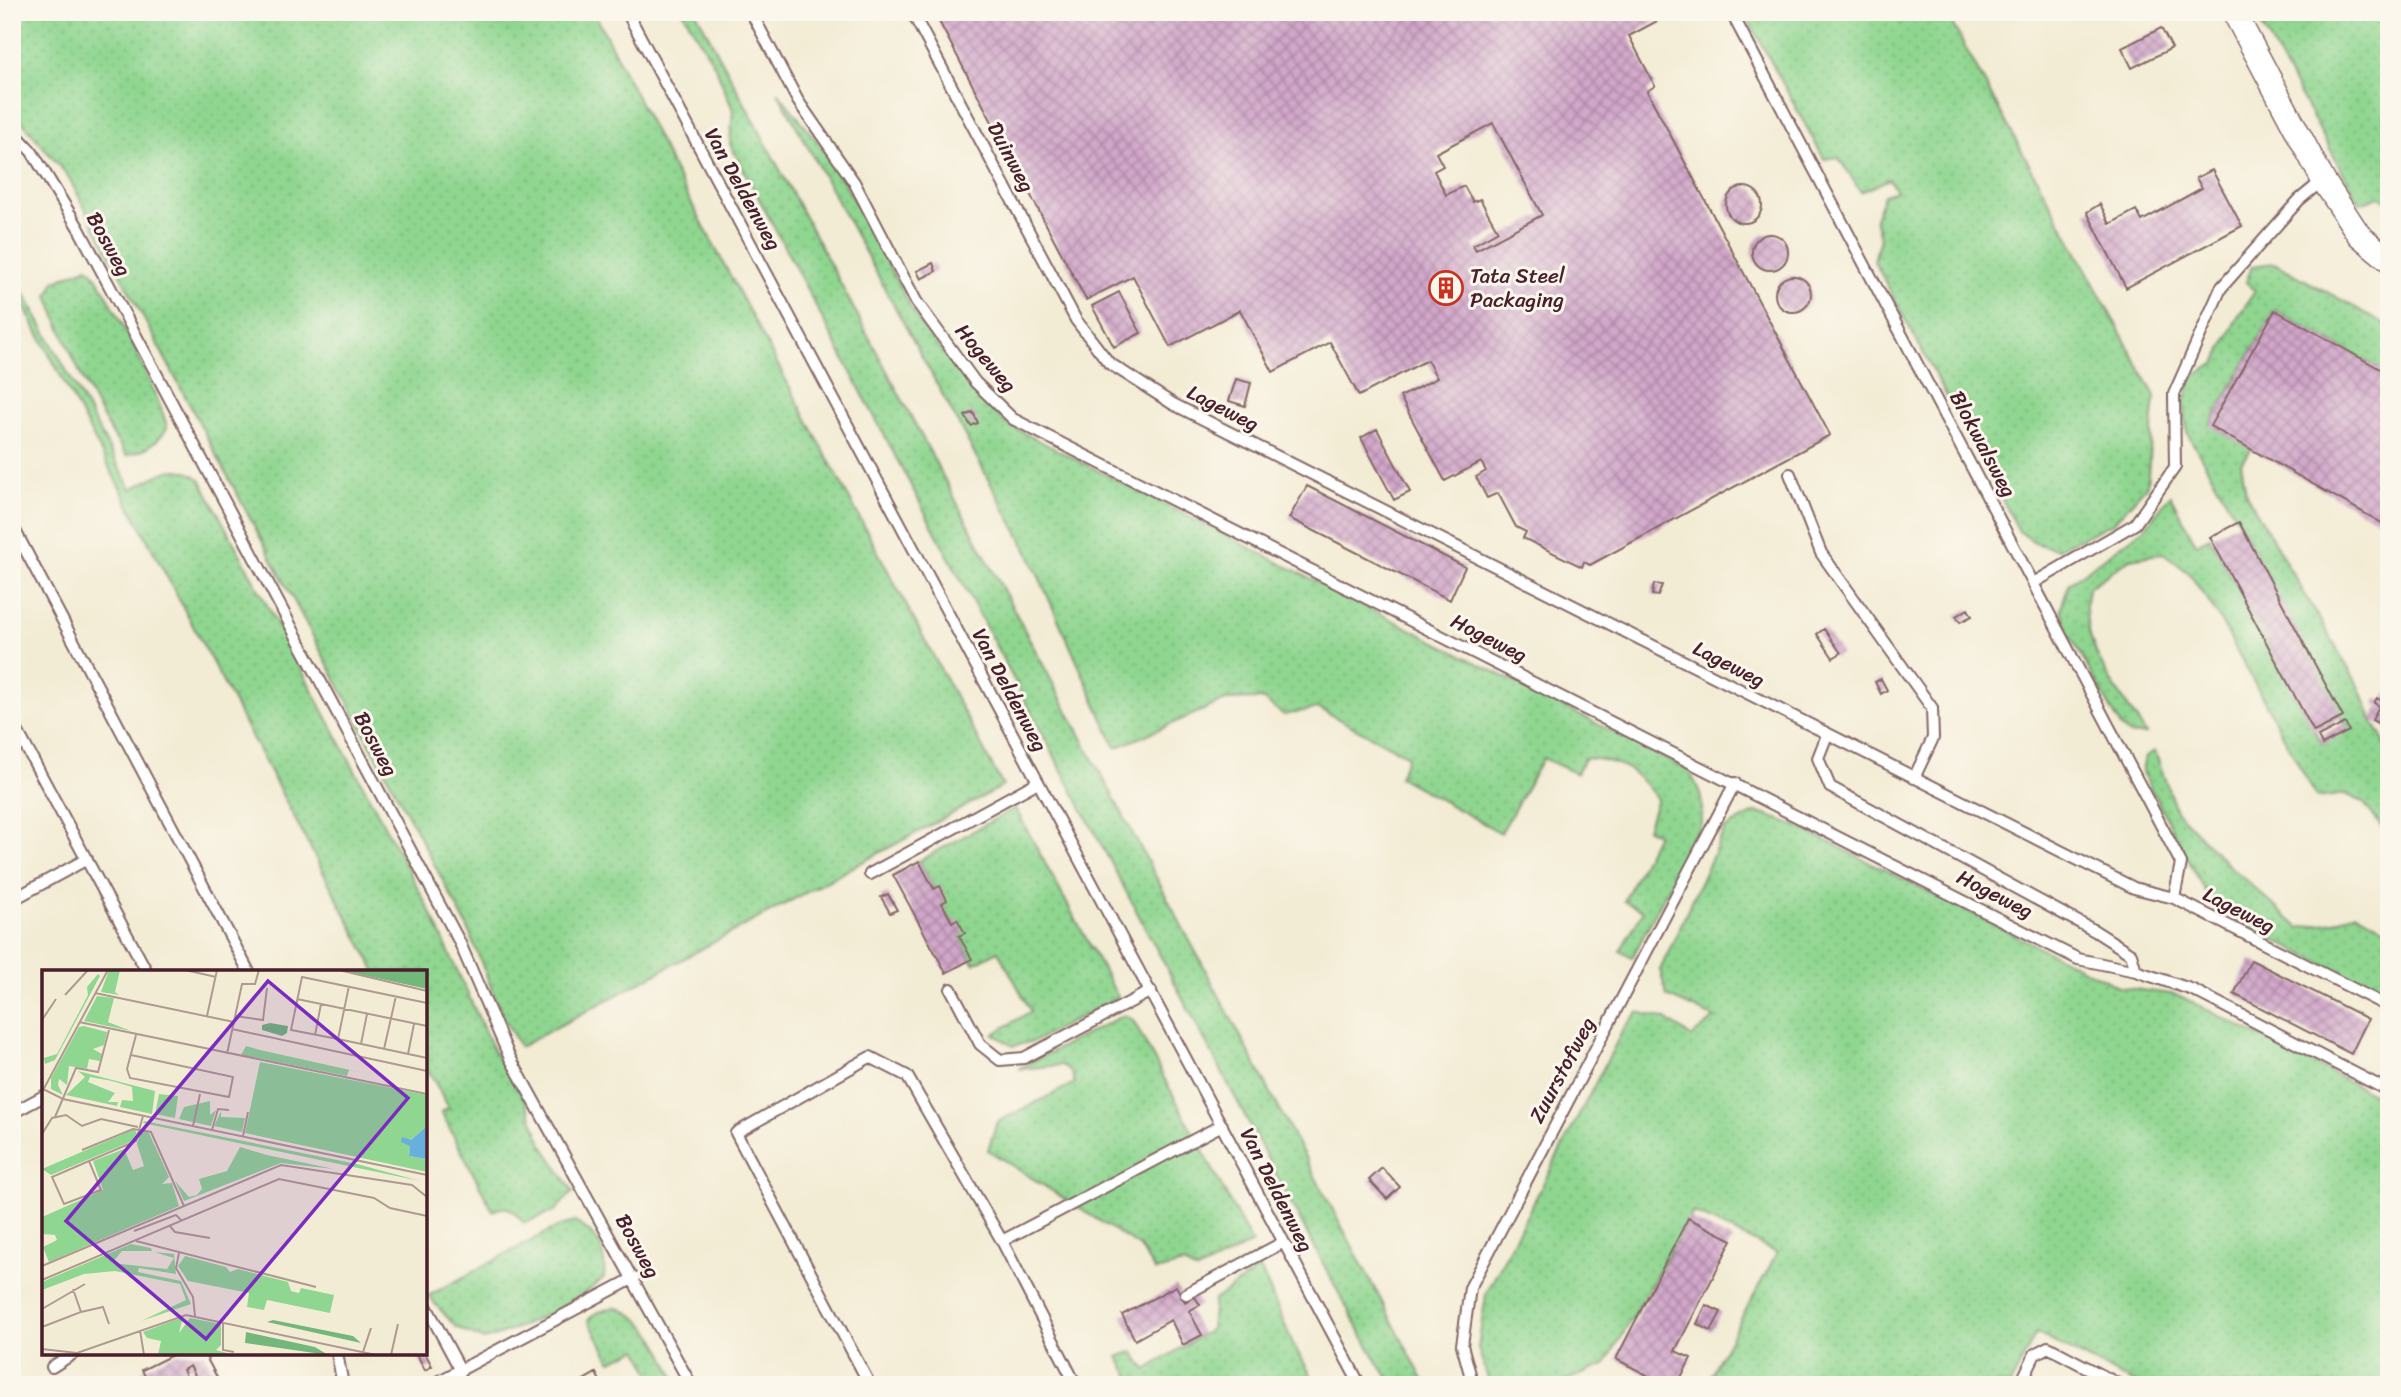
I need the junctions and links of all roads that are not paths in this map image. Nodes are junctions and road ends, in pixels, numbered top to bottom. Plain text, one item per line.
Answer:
1 (627, 12) edge
2 (751, 12) edge
3 (912, 12) edge
4 (1731, 12) edge
5 (2234, 12) edge
6 (12, 130) edge
7 (2323, 180) junction
8 (2389, 260) edge
9 (1076, 320) joint
10 (1790, 474) dead end
11 (12, 525) edge
12 (2035, 582) junction
13 (12, 721) edge
14 (1827, 735) junction
15 (1914, 778) junction
16 (1038, 782) junction
17 (1735, 783) junction
18 (87, 859) junction
19 (870, 874) dead end
20 (2174, 898) junction
21 (12, 900) edge
22 (147, 970) edge
23 (248, 970) edge
24 (2136, 971) junction
25 (951, 989) dead end
26 (1151, 991) junction
27 (2389, 1007) edge
28 (2389, 1091) edge
29 (42, 1097) edge
30 (12, 1113) edge
31 (1222, 1125) junction
32 (1002, 1241) junction
33 (1282, 1243) junction
34 (634, 1278) junction
35 (1186, 1294) dead end
36 (427, 1308) edge
37 (71, 1355) edge
38 (337, 1355) edge
39 (52, 1367) dead end
40 (461, 1371) junction
41 (344, 1385) edge
42 (432, 1385) edge
43 (691, 1385) edge
44 (870, 1385) edge
45 (1076, 1385) edge
46 (1360, 1385) edge
47 (1473, 1385) edge
48 (2020, 1385) edge
49 (2120, 1385) edge

1 - 16 lane, Van Deldenweg
2 - 17 lane, Hogeweg
3 - 9 lane, Duinweg
4 - 12 lane, Blokwalsweg
5 - 7 street
6 - 34 lane, Bosweg
7 - 8 street
7 - 12 lane
9 - 14 lane, Lageweg
10 - 15 lane
11 - 23 lane
12 - 20 lane, Blokwalsweg
13 - 18 lane
14 - 15 lane, Lageweg
14 - 24 lane
15 - 20 lane, Lageweg
16 - 19 lane
16 - 26 lane, Van Deldenweg
17 - 24 lane, Hogeweg
17 - 47 lane, Zuurstofweg
18 - 21 lane
18 - 22 lane
20 - 27 lane, Lageweg
24 - 28 lane, Hogeweg
25 - 26 lane
26 - 31 lane, Van Deldenweg
29 - 30 lane
31 - 32 lane
31 - 33 lane, Van Deldenweg
32 - 44 lane
32 - 45 lane
33 - 35 lane
33 - 46 lane, Van Deldenweg
34 - 40 lane
34 - 43 lane, Bosweg
36 - 40 lane
37 - 39 lane
38 - 41 lane
40 - 42 lane
48 - 49 lane

